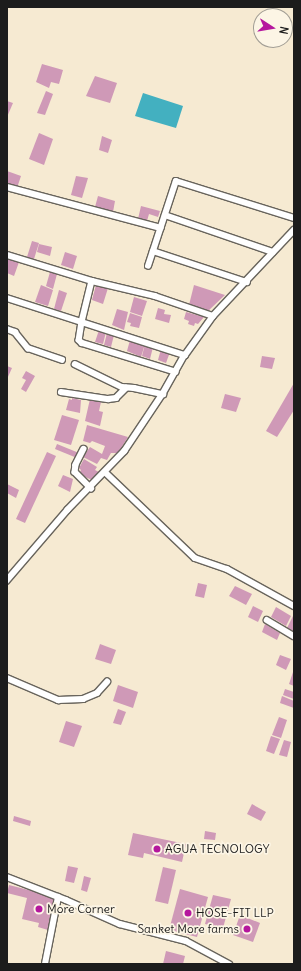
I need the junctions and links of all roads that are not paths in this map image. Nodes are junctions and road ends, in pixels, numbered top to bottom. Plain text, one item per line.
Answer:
1 (7, 187) edge
2 (165, 215) junction
3 (294, 218) edge
4 (161, 228) junction
5 (294, 230) edge
6 (153, 251) junction
7 (274, 252) junction
8 (7, 255) edge
9 (148, 266) dead end
10 (92, 281) junction
11 (247, 282) junction
12 (7, 298) edge
13 (213, 316) junction
14 (82, 322) junction
15 (7, 329) edge
16 (185, 355) junction
17 (62, 360) dead end
18 (75, 364) dead end
19 (176, 372) junction
20 (126, 388) junction
21 (61, 392) dead end
22 (163, 394) junction
23 (84, 449) dead end
24 (105, 472) junction
25 (90, 488) junction
26 (7, 581) edge
27 (294, 606) edge
28 (267, 620) dead end
29 (294, 636) edge
30 (7, 678) edge
31 (107, 682) dead end
32 (7, 877) edge
33 (58, 897) junction
34 (44, 964) edge
35 (229, 964) edge

1 - 4 street
2 - 3 street
2 - 4 street
2 - 7 street
4 - 6 street
5 - 7 street
6 - 9 street
6 - 11 street
7 - 11 street
8 - 10 street
10 - 13 street
10 - 14 street
11 - 13 street
12 - 14 street
13 - 16 street
14 - 16 street
14 - 19 street
15 - 17 street
16 - 19 street
18 - 20 street
19 - 22 street
20 - 21 street
20 - 22 street
22 - 24 street
23 - 25 street
24 - 25 street
24 - 27 street
25 - 26 street
28 - 29 street
30 - 31 street
32 - 33 street
33 - 34 street
33 - 35 street

